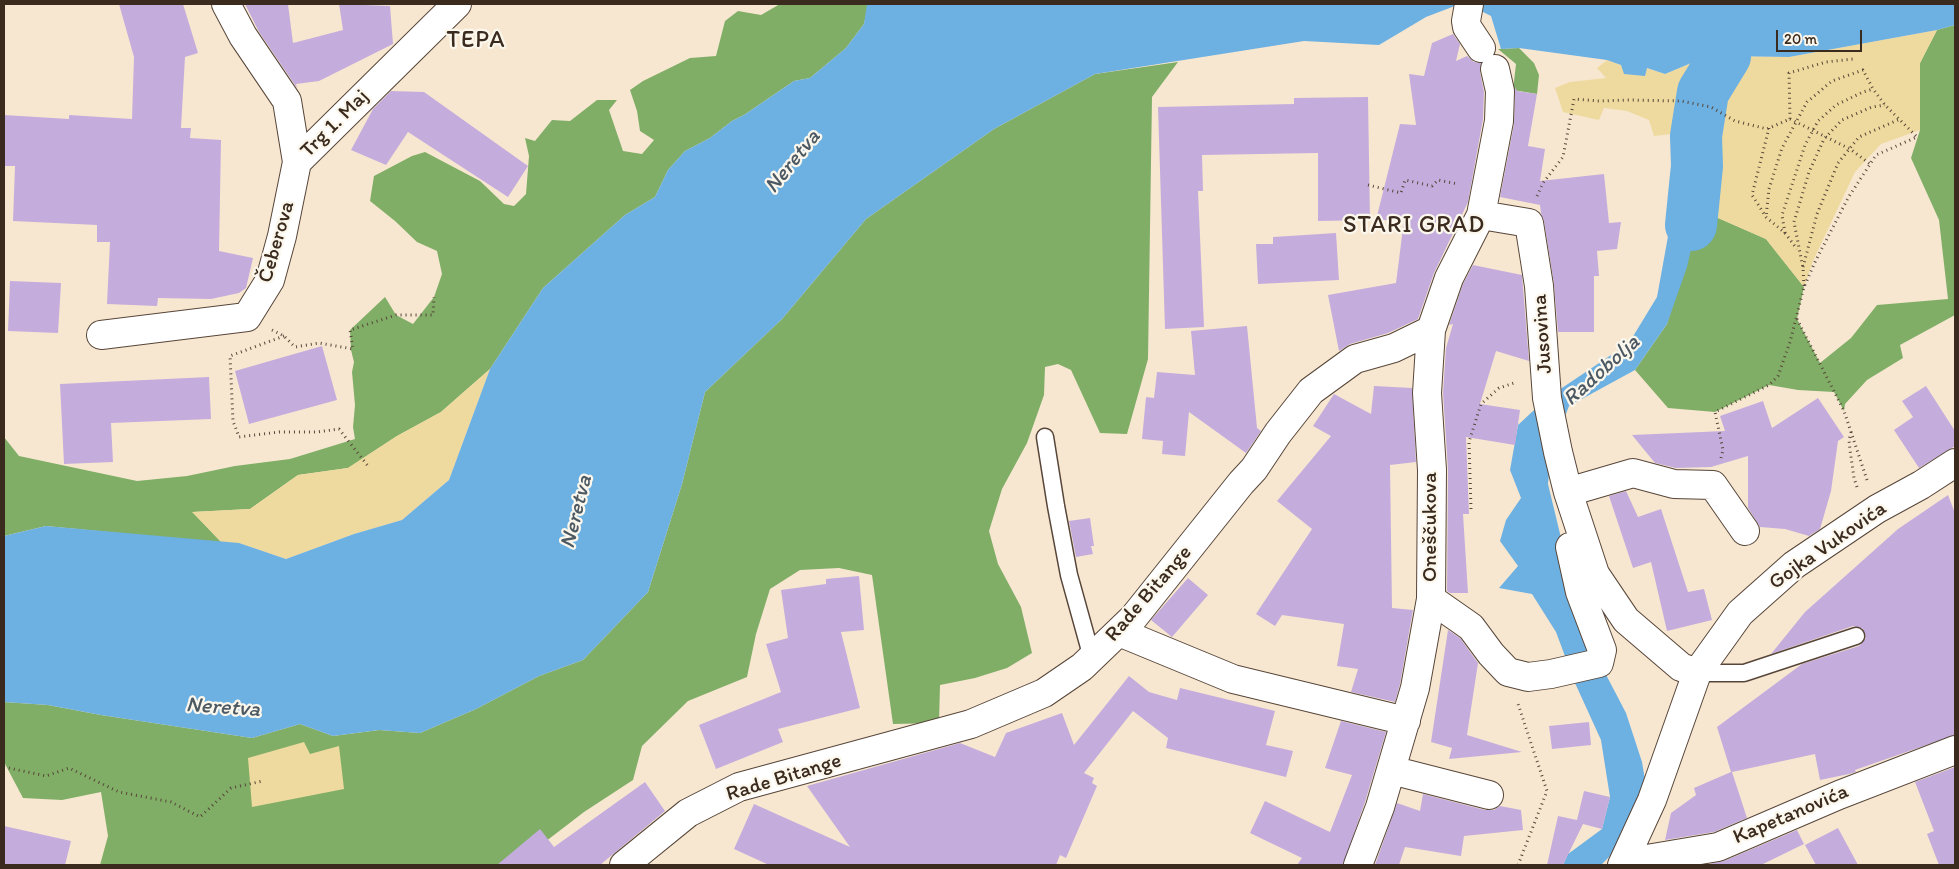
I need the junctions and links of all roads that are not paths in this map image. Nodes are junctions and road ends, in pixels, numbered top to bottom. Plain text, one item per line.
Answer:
1 (226, 4) edge
2 (457, 4) edge
3 (1469, 4) edge
4 (297, 162) junction
5 (1483, 203) junction
6 (1431, 330) junction
7 (101, 335) dead end
8 (1045, 437) dead end
9 (1955, 463) edge
10 (1571, 501) junction
11 (1745, 531) dead end
12 (1431, 599) junction
13 (1119, 632) junction
14 (1856, 636) dead end
15 (1092, 658) junction
16 (1697, 673) junction
17 (1406, 721) junction
18 (1955, 750) edge
19 (1391, 770) junction
20 (1489, 795) dead end
21 (1622, 864) edge
22 (624, 865) edge
23 (1358, 865) edge

1 - 4 street, Trg 1. Maj
2 - 4 street, Trg 1. Maj
3 - 5 street, Oneščukova
4 - 7 street, Čeberova
5 - 6 street, Oneščukova
5 - 10 street, Jusovina
6 - 12 street, Oneščukova
6 - 13 street, Rade Bitange
8 - 15 lane
9 - 16 street, Gojka Vukovića
10 - 11 street
10 - 12 street
10 - 16 street, Jusovina
12 - 17 street, Oneščukova
13 - 15 street, Rade Bitange
13 - 17 street
14 - 16 lane
15 - 22 street, Rade Bitange
16 - 21 street, Gojka Vukovića
17 - 19 street, Oneščukova
18 - 21 street, Kapetanovića
19 - 20 street
19 - 23 street, Oneščukova

